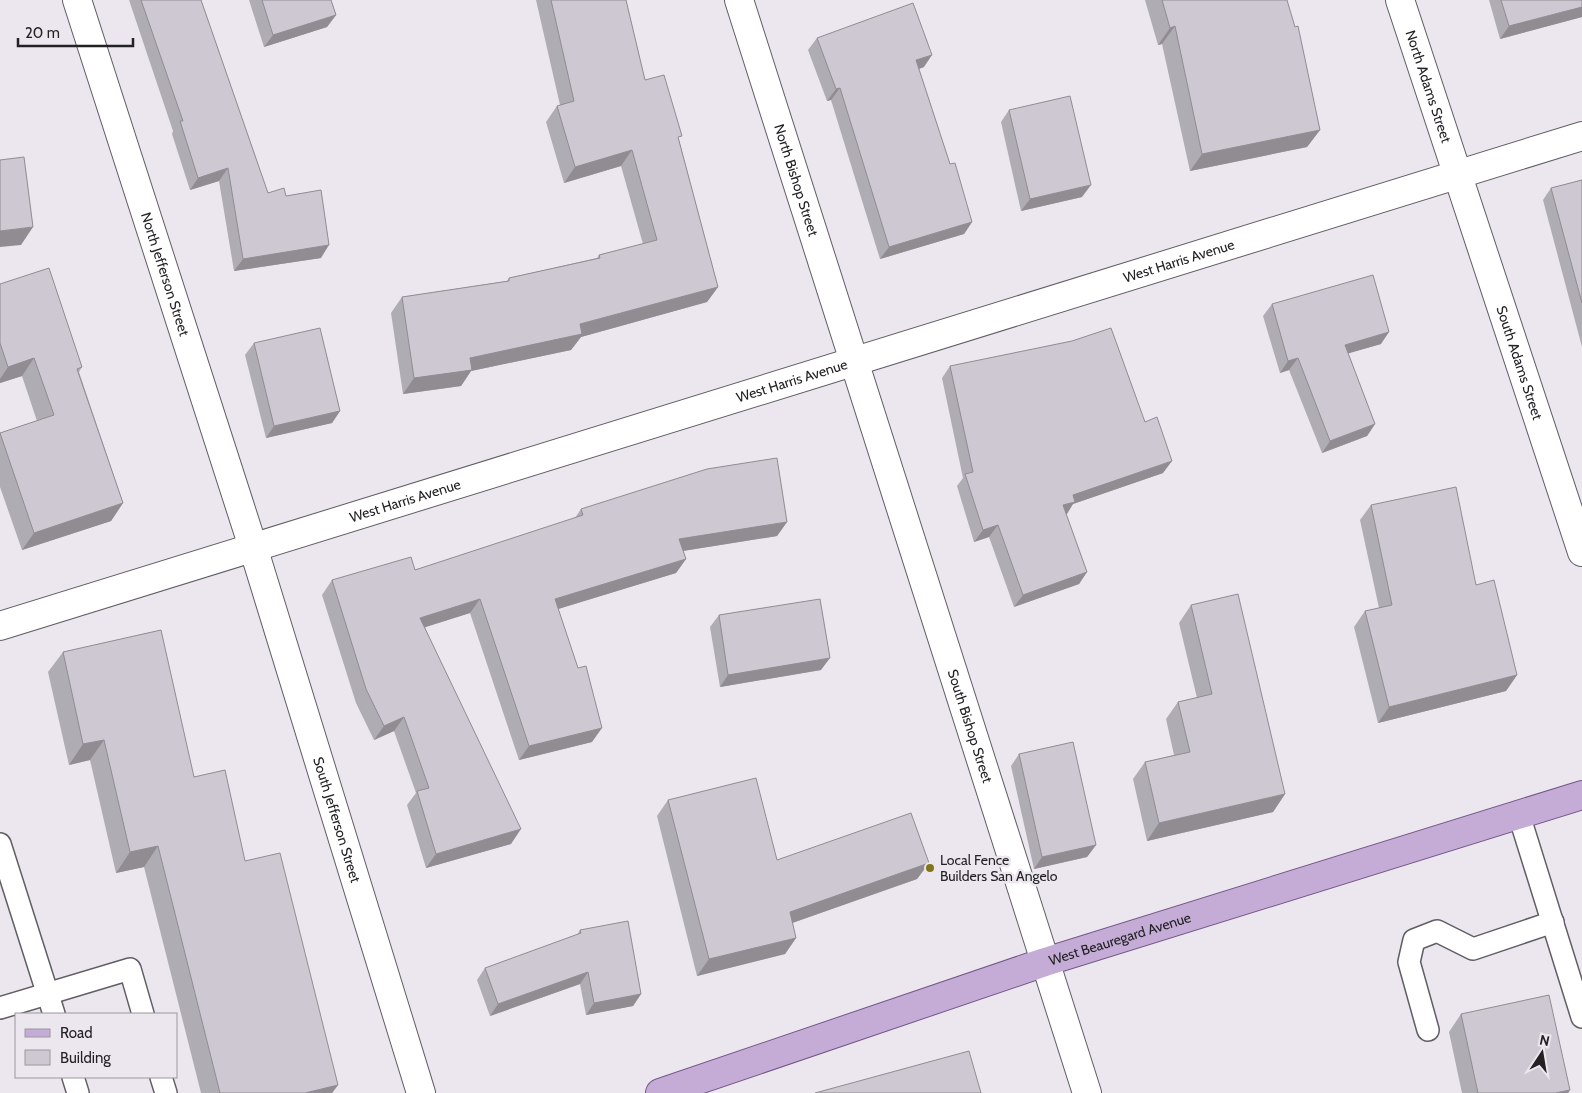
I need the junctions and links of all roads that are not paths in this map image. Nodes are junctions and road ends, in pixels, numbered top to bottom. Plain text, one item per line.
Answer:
1 (77, 0) edge
2 (739, 0) edge
3 (1400, 0) edge
4 (1582, 136) edge
5 (1456, 175) junction
6 (853, 361) junction
7 (253, 547) junction
8 (1582, 552) edge
9 (0, 626) edge
10 (1582, 795) edge
11 (1519, 815) junction
12 (0, 844) edge
13 (1552, 922) junction
14 (1045, 962) junction
15 (47, 993) junction
16 (0, 1008) edge
17 (54, 1013) edge
18 (143, 1013) edge
19 (1582, 1016) edge
20 (1428, 1030) dead end
21 (73, 1078) edge
22 (161, 1078) edge
23 (78, 1093) edge
24 (166, 1093) edge
25 (421, 1093) edge
26 (660, 1093) edge
27 (1087, 1093) edge

1 - 7 street, North Jefferson Street
2 - 6 street, North Bishop Street
3 - 5 street, North Adams Street
4 - 5 street, West Harris Avenue
5 - 6 street, West Harris Avenue
5 - 8 street, South Adams Street
6 - 7 street, West Harris Avenue
6 - 14 street, South Bishop Street
7 - 9 street, West Harris Avenue
7 - 25 street, South Jefferson Street
10 - 11 main road, West Beauregard Avenue
11 - 13 lane
11 - 14 main road, West Beauregard Avenue
12 - 15 lane
13 - 19 lane
13 - 20 lane
14 - 26 main road, West Beauregard Avenue
14 - 27 street, South Bishop Street
15 - 16 lane
15 - 17 lane
15 - 18 lane
21 - 23 lane
22 - 24 lane

